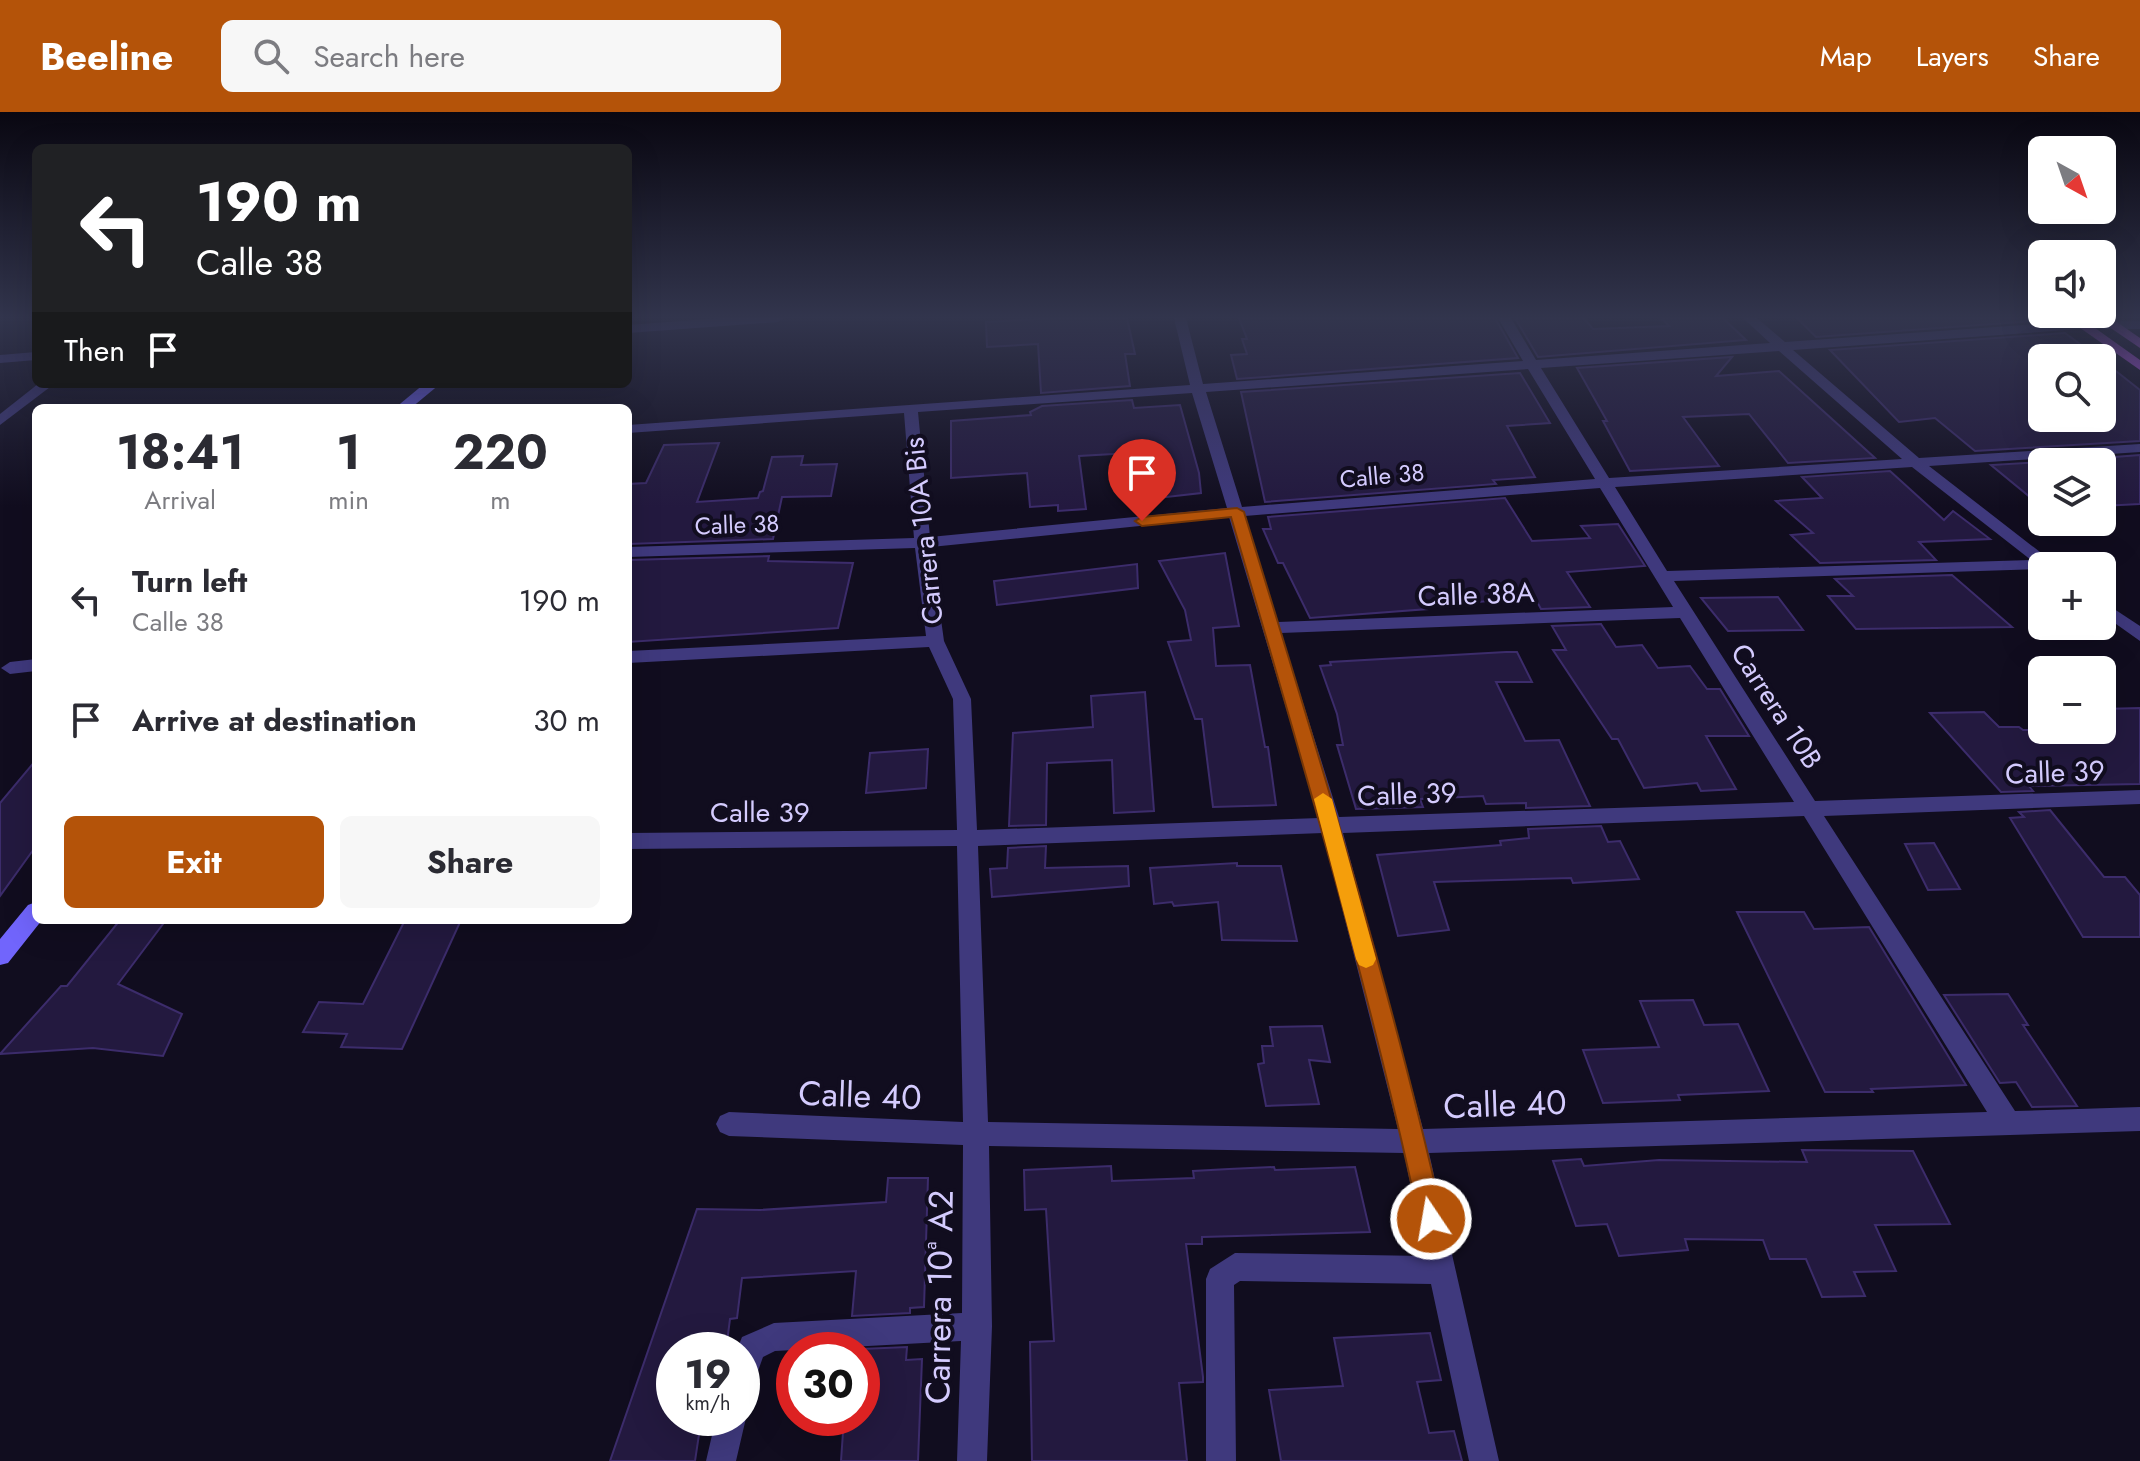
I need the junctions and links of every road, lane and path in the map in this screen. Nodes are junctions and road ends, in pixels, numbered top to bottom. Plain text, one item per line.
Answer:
1 (1196, 381) edge
2 (1315, 381) edge
3 (1541, 381) edge
4 (1823, 381) edge
5 (42, 388) edge
6 (428, 388) edge
7 (1198, 389) junction
8 (407, 404) edge
9 (911, 410) junction
10 (0, 421) edge
11 (632, 429) edge
12 (2140, 448) edge
13 (1917, 464) junction
14 (1602, 483) junction
15 (1237, 512) junction
16 (922, 543) junction
17 (632, 552) edge
18 (2031, 552) edge
19 (2028, 566) edge
20 (1662, 576) junction
21 (1682, 612) junction
22 (2116, 617) edge
23 (1272, 628) junction
24 (2140, 635) edge
25 (935, 641) junction
26 (632, 657) edge
27 (32, 665) edge
28 (10, 668) dead end
29 (2140, 797) edge
30 (1811, 809) junction
31 (1331, 825) junction
32 (967, 838) junction
33 (632, 841) edge
34 (32, 916) edge
35 (0, 956) edge
36 (2140, 1119) edge
37 (2008, 1123) junction
38 (729, 1124) dead end
39 (977, 1134) junction
40 (1414, 1141) junction
41 (1442, 1270) junction
42 (978, 1326) junction
43 (760, 1343) edge
44 (727, 1436) edge
45 (721, 1461) edge
46 (972, 1461) edge
47 (1221, 1461) edge
48 (1484, 1461) edge

1 - 7 street
2 - 7 street
3 - 14 street, Carrera 10B
4 - 13 street
5 - 10 street
6 - 8 street
7 - 9 street
7 - 15 street
9 - 11 street
9 - 16 street, Carrera 10A Bis
12 - 13 street, Calle 38
13 - 14 street, Calle 38
13 - 18 street
14 - 15 street, Calle 38
14 - 20 street, Carrera 10B
15 - 16 street, Calle 38
15 - 23 street
16 - 17 street, Calle 38
16 - 25 street, Carrera 10A Bis
19 - 20 street
20 - 21 street, Carrera 10B
21 - 23 street, Calle 38A
21 - 30 street, Carrera 10B
22 - 24 street
23 - 31 street
25 - 26 street
25 - 32 street, Carrera 10A Bis
27 - 28 street
29 - 30 street, Calle 39
30 - 31 street, Calle 39
30 - 37 street, Carrera 10B
31 - 32 street, Calle 39
31 - 40 street
32 - 33 street, Calle 39
32 - 39 street, Carrera 10A Bis
34 - 35 street
36 - 37 street, Calle 40
37 - 40 street, Calle 40
38 - 39 street, Calle 40
39 - 40 street, Calle 40
39 - 42 street, Carrera 10ª A2
40 - 41 street
41 - 47 street
41 - 48 street
42 - 43 street
42 - 46 street, Carrera 10ª A2
44 - 45 street

